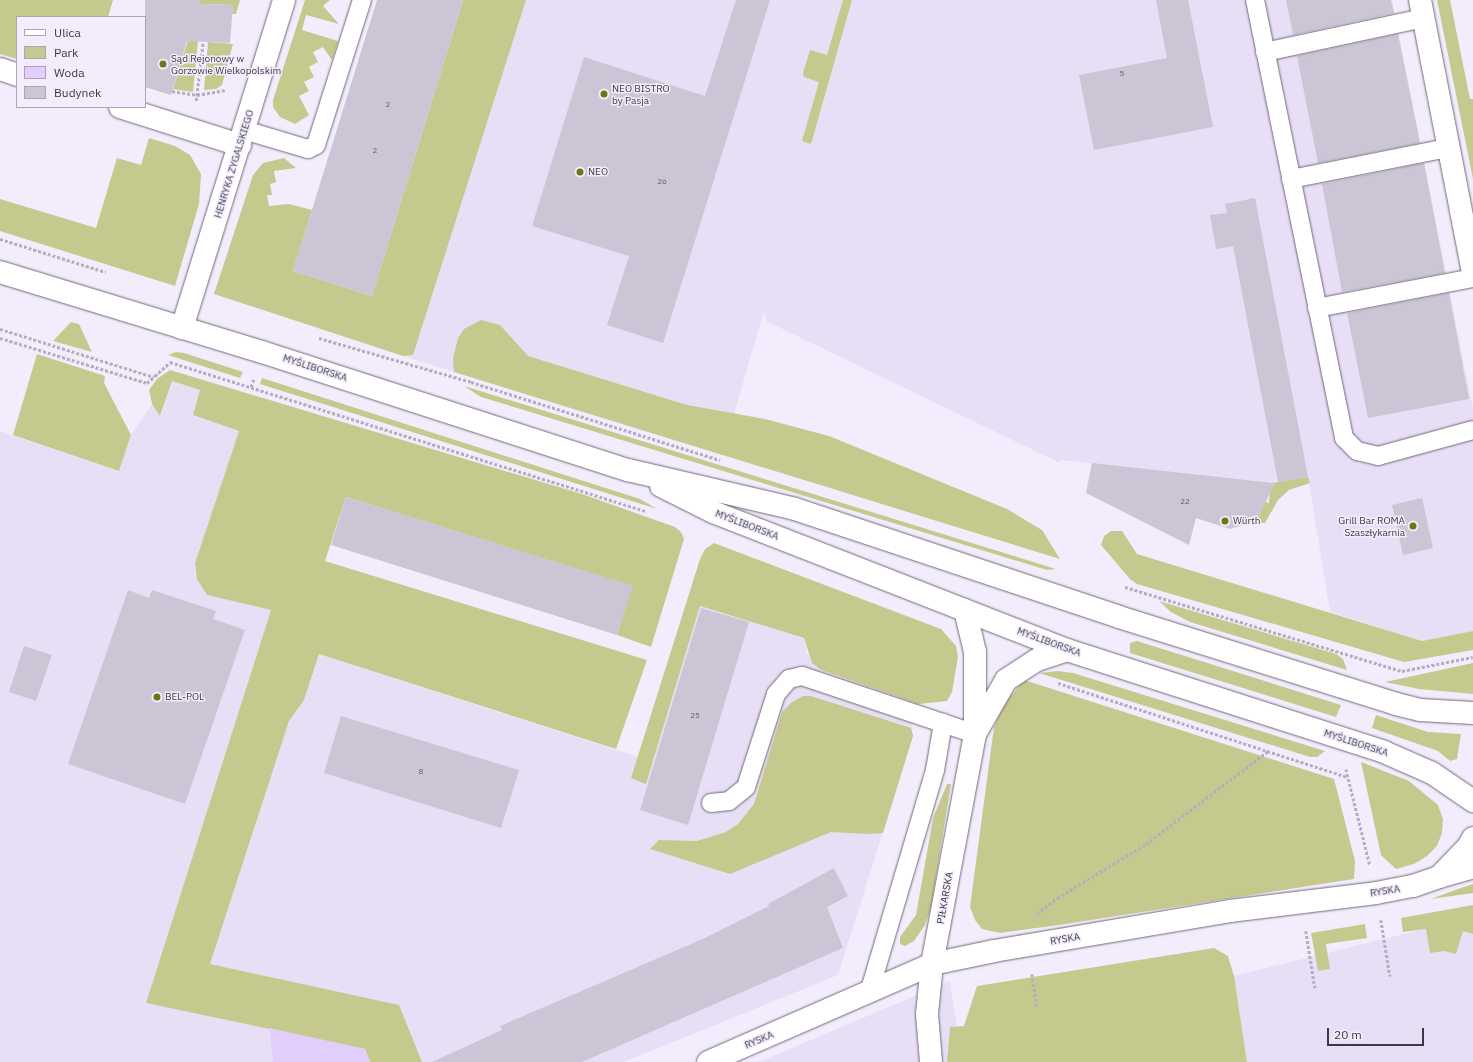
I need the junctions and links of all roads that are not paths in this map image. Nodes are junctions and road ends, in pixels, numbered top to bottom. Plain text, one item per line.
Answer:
1 (284, 0) edge
2 (362, 0) edge
3 (1254, 0) edge
4 (1422, 9) edge
5 (1265, 52) junction
6 (0, 69) edge
7 (16, 75) edge
8 (123, 108) edge
9 (242, 138) junction
10 (1448, 148) junction
11 (1291, 180) junction
12 (0, 272) edge
13 (1473, 272) edge
14 (1473, 278) edge
15 (1317, 308) junction
16 (182, 328) junction
17 (1473, 430) edge
18 (628, 470) junction
19 (964, 610) junction
20 (1067, 650) junction
21 (1473, 713) edge
22 (943, 723) junction
23 (975, 734) junction
24 (1473, 801) edge
25 (711, 804) dead end
26 (1473, 838) edge
27 (1473, 867) edge
28 (1438, 877) junction
29 (932, 964) junction
30 (869, 993) junction
31 (708, 1062) edge
32 (931, 1062) edge

1 - 9 main road, HENRYKA ZYGALSKIEGO
2 - 9 lane
3 - 5 lane
4 - 5 lane
4 - 10 main road
5 - 11 lane
6 - 7 main road
8 - 9 main road
9 - 16 main road, HENRYKA ZYGALSKIEGO
10 - 11 lane
10 - 13 main road
11 - 15 lane
12 - 16 main road, MYŚLIBORSKA
14 - 15 lane
15 - 17 lane
16 - 18 main road, MYŚLIBORSKA
18 - 19 main road, MYŚLIBORSKA
18 - 21 main road, MYŚLIBORSKA
19 - 20 main road, MYŚLIBORSKA
19 - 23 main road, PIŁKARSKA
20 - 23 main road, PIŁKARSKA
20 - 24 main road, MYŚLIBORSKA
22 - 23 lane
22 - 25 lane
22 - 30 lane
23 - 29 main road, PIŁKARSKA
26 - 28 main road, RYSKA
27 - 28 main road, RYSKA
28 - 29 main road, RYSKA
29 - 30 main road, RYSKA
29 - 32 main road, PIŁKARSKA
30 - 31 main road, RYSKA

